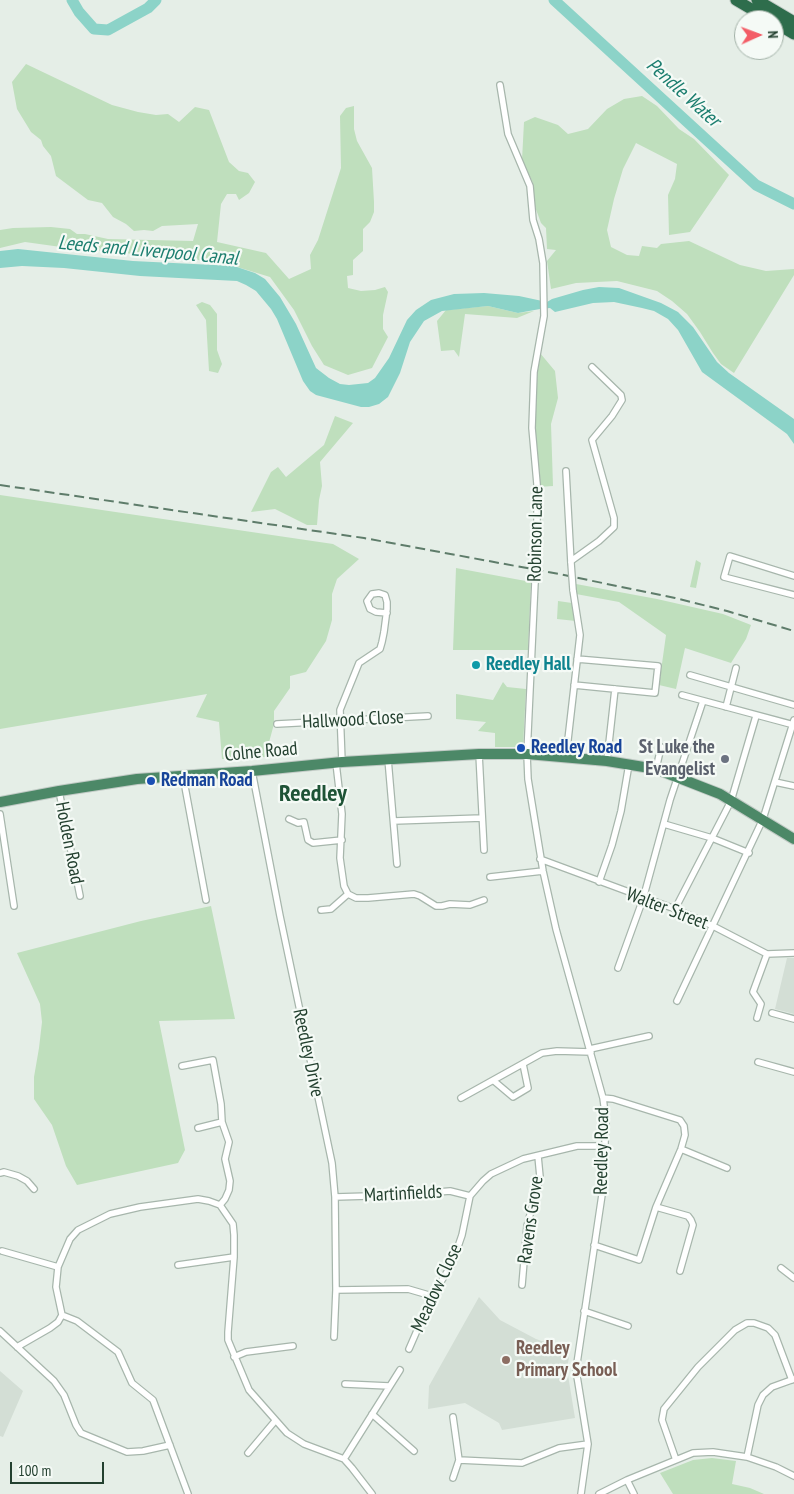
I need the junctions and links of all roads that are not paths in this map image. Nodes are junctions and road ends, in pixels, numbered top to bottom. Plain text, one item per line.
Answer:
1 (736, 0) edge
2 (757, 0) edge
3 (753, 10) edge
4 (794, 22) edge
5 (500, 85) dead end
6 (592, 367) dead end
7 (566, 471) dead end
8 (571, 562) junction
9 (794, 576) edge
10 (794, 595) edge
11 (387, 613) dead end
12 (577, 658) junction
13 (736, 668) dead end
14 (690, 675) dead end
15 (574, 685) junction
16 (732, 687) junction
17 (615, 689) junction
18 (682, 695) dead end
19 (703, 701) junction
20 (794, 705) edge
21 (726, 707) junction
22 (428, 716) dead end
23 (756, 716) junction
24 (339, 720) junction
25 (794, 723) edge
26 (277, 724) dead end
27 (661, 747) dead end
28 (479, 754) junction
29 (527, 754) junction
30 (566, 757) junction
31 (388, 759) junction
32 (607, 760) junction
33 (339, 762) junction
34 (629, 764) junction
35 (656, 769) junction
36 (252, 772) junction
37 (183, 776) junction
38 (678, 777) junction
39 (775, 782) junction
40 (794, 786) edge
41 (58, 791) junction
42 (731, 801) junction
43 (0, 802) edge
44 (0, 814) edge
45 (482, 818) junction
46 (289, 819) dead end
47 (763, 820) junction
48 (394, 821) junction
49 (664, 824) junction
50 (712, 838) junction
51 (794, 839) edge
52 (342, 840) junction
53 (484, 850) dead end
54 (748, 853) junction
55 (540, 859) junction
56 (397, 864) dead end
57 (542, 871) junction
58 (490, 877) dead end
59 (599, 882) junction
60 (348, 894) junction
61 (80, 896) dead end
62 (643, 898) junction
63 (206, 900) dead end
64 (484, 900) dead end
65 (14, 906) dead end
66 (675, 909) junction
67 (321, 910) dead end
68 (713, 926) junction
69 (794, 953) edge
70 (767, 954) junction
71 (618, 968) dead end
72 (677, 1000) dead end
73 (772, 1013) dead end
74 (757, 1018) dead end
75 (794, 1019) edge
76 (649, 1036) dead end
77 (590, 1050) junction
78 (758, 1062) dead end
79 (523, 1064) junction
80 (182, 1066) dead end
81 (794, 1072) edge
82 (494, 1081) junction
83 (462, 1098) dead end
84 (603, 1098) junction
85 (222, 1122) junction
86 (198, 1128) dead end
87 (605, 1146) junction
88 (681, 1149) junction
89 (538, 1156) junction
90 (727, 1168) dead end
91 (0, 1173) edge
92 (34, 1190) dead end
93 (470, 1196) junction
94 (335, 1197) junction
95 (220, 1205) junction
96 (656, 1207) junction
97 (594, 1245) junction
98 (2, 1250) dead end
99 (234, 1257) junction
100 (178, 1265) dead end
101 (58, 1267) junction
102 (781, 1268) dead end
103 (680, 1271) dead end
104 (794, 1278) edge
105 (522, 1284) dead end
106 (336, 1290) junction
107 (432, 1296) junction
108 (584, 1311) junction
109 (62, 1315) junction
110 (628, 1326) dead end
111 (0, 1331) edge
112 (334, 1337) dead end
113 (293, 1346) dead end
114 (17, 1347) junction
115 (409, 1349) dead end
116 (234, 1357) junction
117 (400, 1370) dead end
118 (793, 1379) edge
119 (345, 1384) dead end
120 (389, 1386) junction
121 (372, 1414) junction
122 (453, 1417) dead end
123 (275, 1422) junction
124 (588, 1444) junction
125 (170, 1445) junction
126 (414, 1451) dead end
127 (248, 1453) dead end
128 (747, 1457) junction
129 (344, 1459) junction
130 (459, 1460) junction
131 (676, 1460) junction
132 (794, 1476) edge
133 (453, 1478) dead end
134 (627, 1480) junction
135 (185, 1493) edge
136 (372, 1494) edge
137 (581, 1494) edge
138 (599, 1494) edge
139 (634, 1494) edge

1 - 3 highway
2 - 4 highway
5 - 29 street, Robinson Lane, bridge
6 - 8 street
7 - 8 street
8 - 12 street, bridge
9 - 10 street
11 - 24 street
12 - 15 street
12 - 17 street
13 - 16 street
14 - 16 street
15 - 17 street
15 - 30 street
16 - 20 street
16 - 21 street
17 - 32 street
18 - 19 street
19 - 21 street
19 - 38 street
21 - 23 street
22 - 24 street, Hallwood Close
23 - 25 street
23 - 42 street
24 - 26 street, Hallwood Close
24 - 33 street
25 - 39 street
27 - 35 street
28 - 29 highway, Colne Road
28 - 31 highway, Colne Road
28 - 45 street
29 - 30 highway, Colne Road
29 - 55 street, Reedley Road
30 - 32 highway, Colne Road
31 - 33 highway, Colne Road
31 - 48 street
32 - 34 highway, Colne Road
33 - 36 highway, Colne Road
33 - 52 street
34 - 35 highway, Colne Road
34 - 59 street
35 - 38 highway, Colne Road
36 - 37 highway, Colne Road
36 - 94 street, Reedley Drive
37 - 41 highway, Colne Road
37 - 63 street
38 - 42 highway, Colne Road
38 - 49 street
39 - 40 street
39 - 47 street
41 - 43 highway, Colne Road
41 - 61 street, Holden Road
42 - 47 highway, Colne Road
42 - 50 street
44 - 65 street
45 - 48 street
45 - 53 street
46 - 52 street
47 - 51 highway, Colne Road
47 - 54 street
48 - 56 street
49 - 50 street
49 - 62 street
50 - 54 street
50 - 66 street
52 - 60 street
54 - 68 street
55 - 57 street, Reedley Road
55 - 59 street, Walter Street
57 - 58 street
57 - 77 street, Reedley Road
59 - 62 street, Walter Street
60 - 64 street
60 - 67 street
62 - 66 street, Walter Street
62 - 71 street
66 - 68 street, Walter Street
68 - 70 street, Walter Street
68 - 72 street
69 - 70 street, Walter Street
70 - 74 street
73 - 75 street
76 - 77 street
77 - 79 street
77 - 84 street, Reedley Road
78 - 81 street
79 - 82 street
79 - 82 street
80 - 85 street
82 - 83 street
84 - 87 street, Reedley Road
84 - 88 street
85 - 86 street
85 - 95 street
87 - 89 street
87 - 97 street, Reedley Road
88 - 90 street
88 - 96 street
89 - 93 street
89 - 105 street, Ravens Grove
91 - 92 street
93 - 94 street, Martinfields
93 - 107 street, Meadow Close
94 - 106 street, Reedley Drive
95 - 99 street
95 - 101 street
96 - 97 street
96 - 103 street
97 - 108 street, Reedley Road
98 - 101 street
99 - 100 street
99 - 116 street
101 - 109 street
102 - 104 street
106 - 107 street
106 - 112 street, Reedley Drive
107 - 115 street, Meadow Close
108 - 110 street
108 - 124 street, Reedley Road
109 - 114 street
109 - 125 street
111 - 114 street
113 - 116 street
114 - 125 street
116 - 123 street
117 - 120 street
118 - 128 street
118 - 131 street
119 - 120 street
120 - 121 street
121 - 126 street
121 - 129 street
122 - 130 street
123 - 127 street
123 - 129 street
124 - 130 street
124 - 137 street, Reedley Road
125 - 135 street
128 - 131 street
128 - 132 street
129 - 136 street
130 - 133 street
131 - 134 street
134 - 138 street
134 - 139 street

